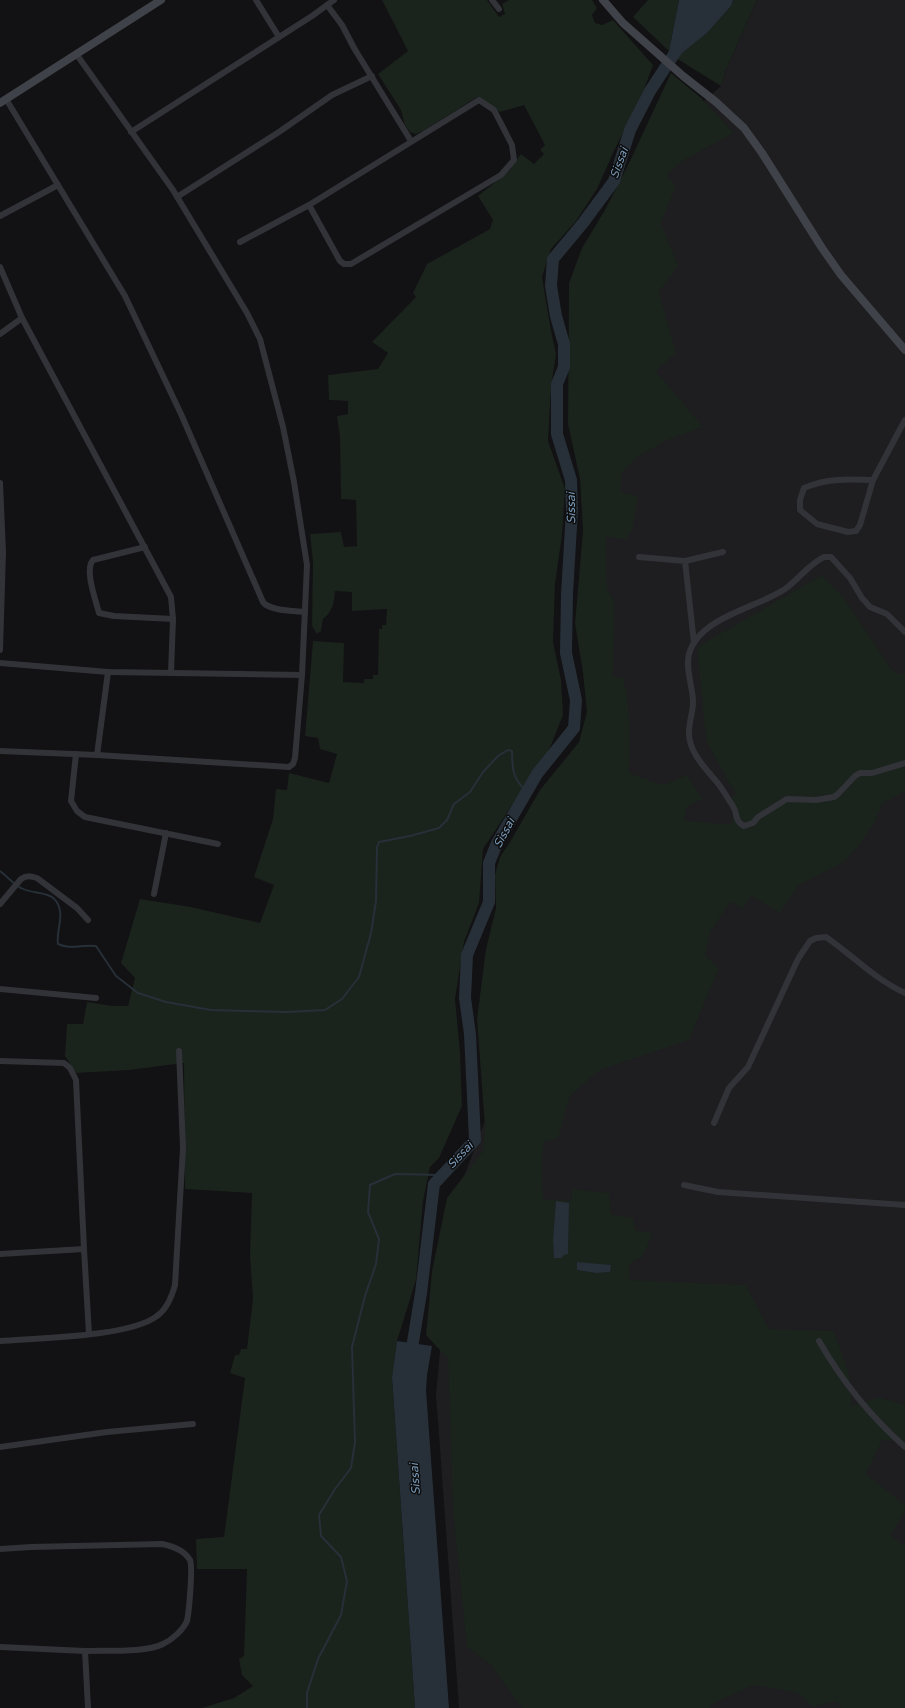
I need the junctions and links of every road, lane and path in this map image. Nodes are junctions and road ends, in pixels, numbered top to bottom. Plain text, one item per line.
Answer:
1 (161, 0) edge
2 (256, 0) edge
3 (334, 0) edge
4 (492, 0) edge
5 (603, 0) edge
6 (327, 5) junction
7 (499, 9) dead end
8 (279, 37) junction
9 (77, 55) junction
10 (372, 76) junction
11 (3, 101) edge
12 (132, 132) junction
13 (411, 141) junction
14 (58, 185) junction
15 (177, 197) junction
16 (309, 205) junction
17 (0, 216) edge
18 (240, 242) dead end
19 (0, 267) edge
20 (22, 318) junction
21 (0, 334) edge
22 (905, 350) edge
23 (905, 420) edge
24 (873, 480) junction
25 (0, 483) edge
26 (145, 547) junction
27 (723, 552) dead end
28 (639, 557) dead end
29 (685, 561) junction
30 (2, 568) edge
31 (305, 612) junction
32 (173, 619) junction
33 (905, 632) edge
34 (694, 643) junction
35 (0, 650) edge
36 (0, 663) edge
37 (108, 672) junction
38 (171, 674) junction
39 (302, 675) junction
40 (0, 751) edge
41 (76, 754) junction
42 (97, 754) junction
43 (905, 763) edge
44 (166, 833) junction
45 (218, 844) dead end
46 (154, 894) dead end
47 (0, 904) edge
48 (88, 920) dead end
49 (0, 989) edge
50 (905, 992) edge
51 (96, 998) dead end
52 (179, 1051) dead end
53 (0, 1061) edge
54 (714, 1124) dead end
55 (684, 1185) dead end
56 (905, 1205) edge
57 (84, 1249) junction
58 (0, 1254) edge
59 (88, 1334) junction
60 (819, 1341) dead end
61 (0, 1342) edge
62 (193, 1424) dead end
63 (0, 1447) edge
64 (905, 1447) edge
65 (0, 1549) edge
66 (0, 1647) edge
67 (85, 1651) junction
68 (88, 1708) edge

1 - 9 street
2 - 8 street
3 - 6 street
4 - 7 street
5 - 22 street
6 - 8 street
6 - 10 street
8 - 12 street
9 - 11 street
9 - 12 street
10 - 13 street
10 - 15 street
11 - 14 street
12 - 15 street
13 - 16 street
13 - 16 street
14 - 17 street
14 - 31 street
15 - 31 street
16 - 18 street
19 - 20 street
20 - 21 street
20 - 26 street
23 - 24 street
24 - 24 street
25 - 30 street
26 - 32 street
26 - 32 street
27 - 29 street
28 - 29 street
29 - 34 street
30 - 35 street
31 - 39 street
32 - 38 street
33 - 34 street
34 - 43 street
36 - 37 street
37 - 38 street
37 - 42 street
38 - 39 street
39 - 42 street
40 - 41 street
41 - 42 street
41 - 44 street
44 - 45 street
44 - 46 street
47 - 48 street
49 - 51 street
50 - 54 street
52 - 59 street
53 - 57 street
55 - 56 street
57 - 58 street
57 - 59 street
59 - 61 street
60 - 64 street
62 - 63 street
65 - 67 street
66 - 67 street
67 - 68 street

